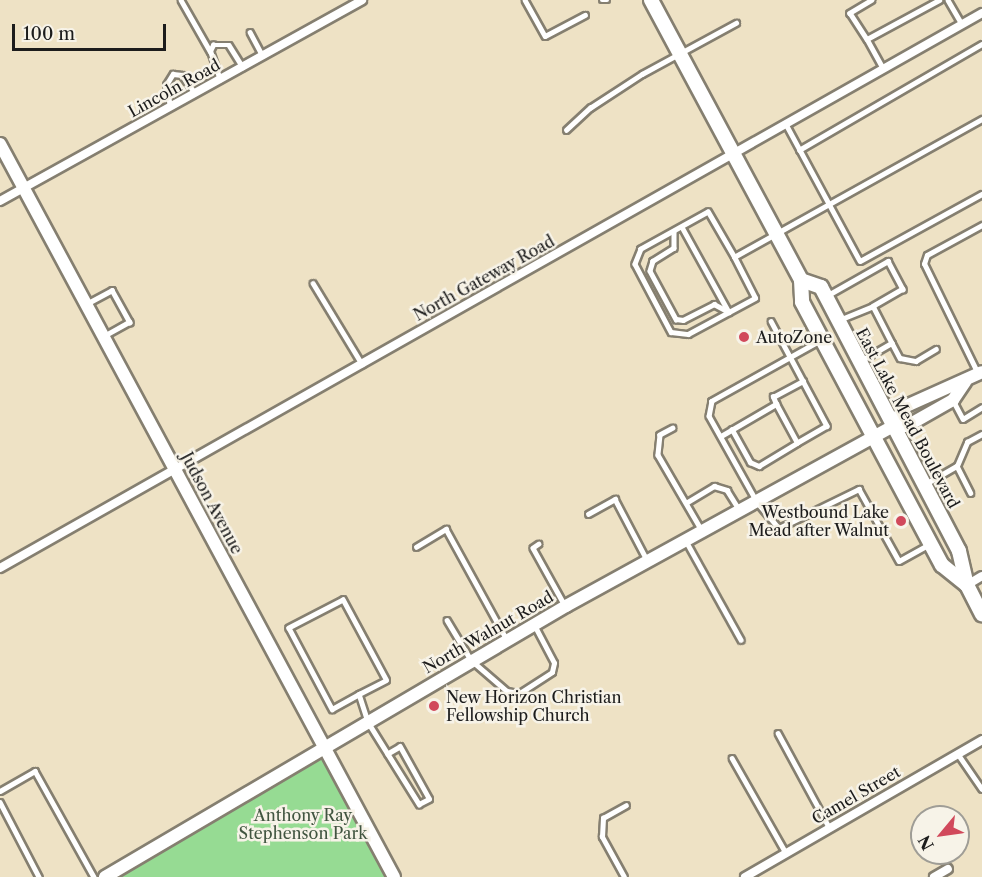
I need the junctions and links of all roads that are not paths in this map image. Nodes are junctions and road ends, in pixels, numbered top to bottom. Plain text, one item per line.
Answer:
1 (181, 0) edge
2 (362, 0) edge
3 (525, 0) edge
4 (602, 0) edge
5 (607, 0) edge
6 (651, 0) edge
7 (872, 0) edge
8 (939, 0) edge
9 (948, 0) edge
10 (982, 13) edge
11 (585, 15) dead end
12 (736, 23) dead end
13 (962, 24) junction
14 (250, 32) dead end
15 (867, 39) junction
16 (982, 44) edge
17 (210, 51) junction
18 (680, 54) junction
19 (263, 56) junction
20 (243, 67) junction
21 (883, 68) junction
22 (220, 80) junction
23 (195, 93) junction
24 (170, 107) junction
25 (982, 119) edge
26 (788, 126) junction
27 (566, 130) dead end
28 (0, 144) edge
29 (800, 150) junction
30 (734, 154) junction
31 (24, 188) junction
32 (982, 195) edge
33 (0, 201) edge
34 (829, 205) junction
35 (982, 225) edge
36 (682, 227) junction
37 (674, 231) junction
38 (776, 234) junction
39 (724, 239) junction
40 (718, 243) dead end
41 (733, 255) junction
42 (726, 257) dead end
43 (740, 268) junction
44 (734, 272) dead end
45 (801, 280) junction
46 (313, 283) dead end
47 (825, 296) junction
48 (87, 303) junction
49 (873, 306) junction
50 (729, 312) junction
51 (838, 320) junction
52 (771, 321) dead end
53 (105, 336) junction
54 (822, 339) junction
55 (892, 343) junction
56 (936, 349) dead end
57 (790, 357) junction
58 (859, 362) junction
59 (362, 364) junction
60 (980, 373) edge
61 (803, 381) junction
62 (965, 382) junction
63 (812, 397) junction
64 (806, 400) dead end
65 (953, 400) junction
66 (776, 404) junction
67 (982, 407) edge
68 (789, 410) dead end
69 (819, 411) junction
70 (782, 414) junction
71 (813, 414) dead end
72 (797, 423) dead end
73 (893, 426) junction
74 (789, 427) junction
75 (673, 428) dead end
76 (732, 429) junction
77 (982, 434) edge
78 (721, 436) junction
79 (874, 438) junction
80 (797, 443) junction
81 (957, 466) junction
82 (176, 469) junction
83 (924, 484) junction
84 (971, 493) dead end
85 (756, 502) junction
86 (686, 503) junction
87 (740, 511) junction
88 (588, 514) dead end
89 (703, 532) junction
90 (686, 541) junction
91 (931, 543) junction
92 (539, 544) dead end
93 (416, 547) dead end
94 (648, 562) junction
95 (0, 568) edge
96 (982, 576) edge
97 (967, 585) junction
98 (566, 606) junction
99 (982, 614) edge
100 (447, 620) dead end
101 (534, 624) junction
102 (507, 640) junction
103 (741, 640) dead end
104 (471, 660) junction
105 (359, 694) junction
106 (368, 722) junction
107 (778, 733) dead end
108 (982, 740) edge
109 (324, 750) junction
110 (388, 753) junction
111 (958, 754) junction
112 (732, 758) dead end
113 (982, 789) edge
114 (0, 790) edge
115 (0, 802) edge
116 (626, 805) dead end
117 (829, 827) junction
118 (786, 853) junction
119 (948, 869) dead end
120 (39, 877) edge
121 (94, 877) edge
122 (105, 877) edge
123 (394, 877) edge
124 (624, 877) edge
125 (745, 877) edge
126 (934, 877) edge

1 - 17 lane
2 - 19 street, Lincoln Road
3 - 11 lane
4 - 5 lane
6 - 18 main road, East Lake Mead Boulevard
7 - 15 lane
8 - 15 lane
9 - 13 lane
10 - 13 street, North Gateway Road
12 - 18 lane
13 - 21 street, North Gateway Road
14 - 19 lane
15 - 21 lane
16 - 29 lane
17 - 20 lane
17 - 22 lane
18 - 27 lane
18 - 30 main road, East Lake Mead Boulevard
19 - 20 street, Lincoln Road
20 - 22 street, Lincoln Road
21 - 26 street, North Gateway Road
22 - 23 street, Lincoln Road
23 - 24 street, Lincoln Road
23 - 24 lane
24 - 31 street, Lincoln Road
25 - 34 lane
26 - 29 lane
26 - 30 street, North Gateway Road
28 - 31 street, Judson Avenue
29 - 34 lane
30 - 38 main road, East Lake Mead Boulevard
30 - 59 street, North Gateway Road
31 - 33 street, Lincoln Road
31 - 48 street, Judson Avenue
32 - 34 lane
34 - 38 lane
35 - 60 lane
36 - 37 lane
36 - 39 lane
36 - 50 lane
37 - 50 lane
37 - 50 lane
38 - 41 lane
38 - 45 main road, East Lake Mead Boulevard
39 - 40 lane
39 - 41 lane
41 - 42 lane
41 - 43 lane
43 - 44 lane
43 - 50 lane
45 - 47 main road, East Lake Mead Boulevard
45 - 54 main road, East Lake Mead Boulevard
46 - 59 lane
47 - 49 lane
47 - 51 main road, East Lake Mead Boulevard
48 - 53 street, Judson Avenue
48 - 53 lane
49 - 51 lane
49 - 55 lane
51 - 58 main road, East Lake Mead Boulevard
52 - 57 lane
53 - 82 street, Judson Avenue
54 - 57 lane
54 - 79 main road, East Lake Mead Boulevard
55 - 56 lane
55 - 58 lane
57 - 61 lane
57 - 78 lane
58 - 73 main road, East Lake Mead Boulevard
59 - 82 street, North Gateway Road
60 - 62 street, North Walnut Road
61 - 63 lane
61 - 66 lane
62 - 65 street, North Walnut Road
62 - 73 street, North Walnut Road
63 - 64 lane
63 - 69 lane
65 - 67 lane
65 - 73 street, North Walnut Road
66 - 70 lane
66 - 76 lane
68 - 70 lane
69 - 71 lane
69 - 80 lane
70 - 74 lane
72 - 74 lane
73 - 79 street, North Walnut Road
73 - 83 main road, East Lake Mead Boulevard
74 - 80 lane
75 - 86 lane
76 - 78 lane
76 - 80 lane
77 - 81 lane
78 - 85 lane
79 - 85 street, North Walnut Road
79 - 91 main road, East Lake Mead Boulevard
81 - 83 lane
81 - 84 lane
82 - 95 street, North Gateway Road
82 - 109 street, Judson Avenue
83 - 97 main road, East Lake Mead Boulevard
85 - 87 street, North Walnut Road
85 - 91 lane
86 - 87 lane
86 - 89 lane
87 - 89 street, North Walnut Road
88 - 94 lane
89 - 90 street, North Walnut Road
90 - 94 street, North Walnut Road
90 - 103 lane
91 - 97 main road, East Lake Mead Boulevard
92 - 98 lane
93 - 102 lane
94 - 98 street, North Walnut Road
96 - 97 street
97 - 99 main road, East Lake Mead Boulevard
98 - 101 street, North Walnut Road
100 - 104 lane
101 - 102 street, North Walnut Road
101 - 104 lane
102 - 104 street, North Walnut Road
104 - 106 street, North Walnut Road
105 - 105 lane
105 - 106 lane
106 - 109 street, North Walnut Road
106 - 110 lane
107 - 117 lane
108 - 111 street, Camel Street
109 - 122 street, North Walnut Road
109 - 123 street, Judson Avenue
110 - 110 lane
111 - 113 lane
111 - 117 street, Camel Street
112 - 118 lane
114 - 121 lane
115 - 120 lane
116 - 124 lane
117 - 118 street, Camel Street
118 - 125 street, Camel Street
119 - 126 street

